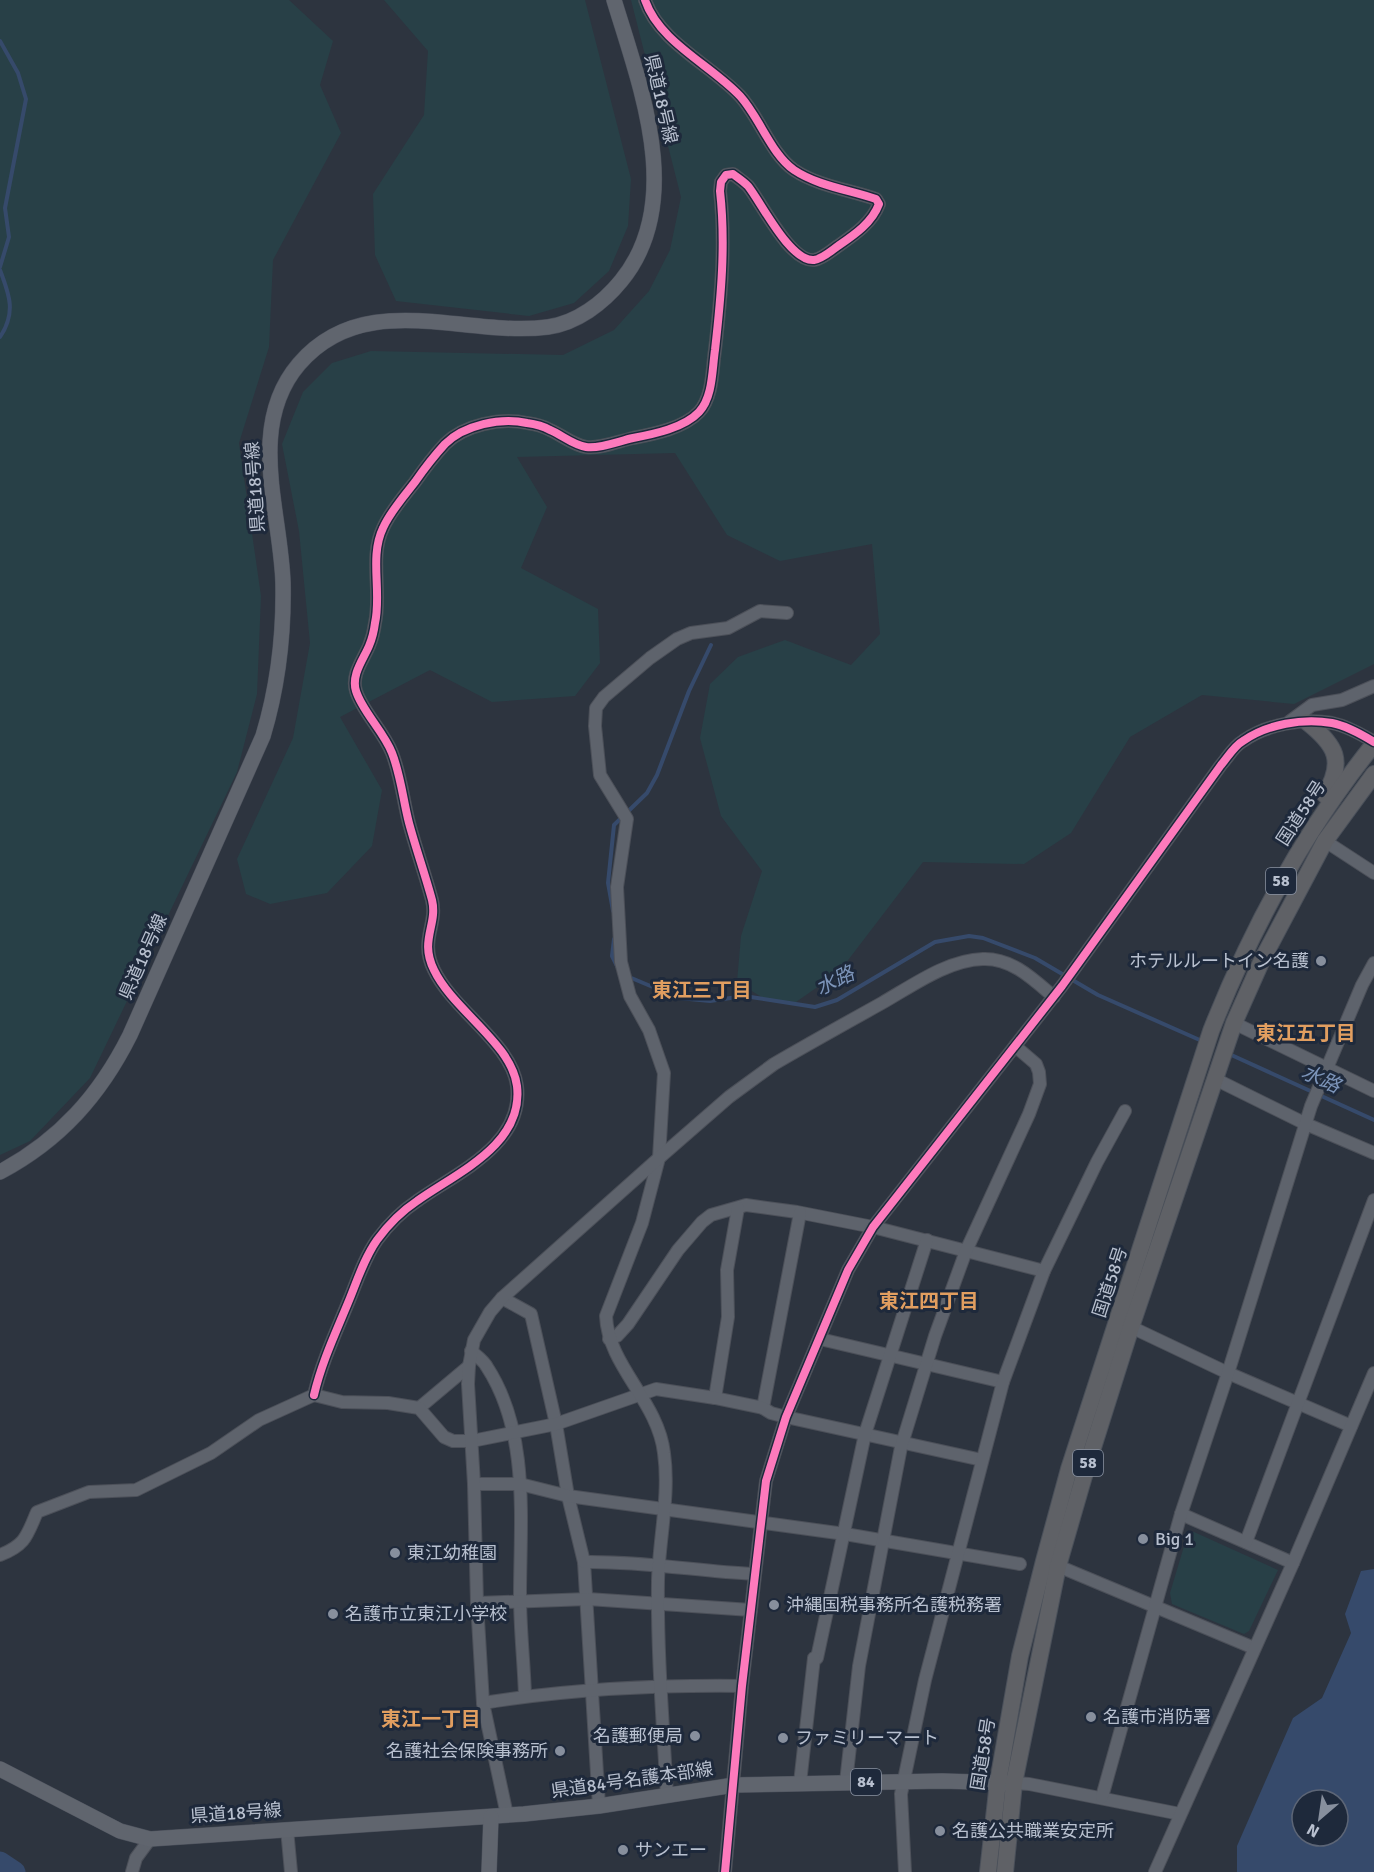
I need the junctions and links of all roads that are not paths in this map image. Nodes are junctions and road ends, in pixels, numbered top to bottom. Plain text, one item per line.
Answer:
1 (614, 0) edge
2 (645, 0) edge
3 (787, 613) dead end
4 (1374, 686) edge
5 (1307, 722) junction
6 (1288, 723) junction
7 (1374, 743) edge
8 (1374, 774) edge
9 (1308, 834) junction
10 (1325, 841) junction
11 (1374, 873) edge
12 (1374, 963) edge
13 (1054, 997) junction
14 (1234, 1023) junction
15 (1015, 1046) junction
16 (1326, 1068) junction
17 (1217, 1072) junction
18 (1374, 1091) edge
19 (1125, 1111) dead end
20 (1306, 1124) junction
21 (1374, 1153) edge
22 (659, 1158) junction
23 (0, 1172) edge
24 (1374, 1200) edge
25 (738, 1208) junction
26 (800, 1213) junction
27 (873, 1227) junction
28 (927, 1240) junction
29 (966, 1251) junction
30 (1044, 1271) junction
31 (502, 1298) junction
32 (1131, 1327) junction
33 (609, 1339) junction
34 (820, 1339) junction
35 (471, 1351) junction
36 (890, 1354) junction
37 (926, 1364) junction
38 (469, 1366) junction
39 (1228, 1373) junction
40 (1374, 1373) edge
41 (1003, 1382) junction
42 (640, 1393) junction
43 (314, 1395) junction
44 (715, 1398) junction
45 (1298, 1402) junction
46 (419, 1408) junction
47 (763, 1408) junction
48 (786, 1417) junction
49 (556, 1424) junction
50 (1351, 1426) junction
51 (513, 1433) junction
52 (865, 1434) junction
53 (472, 1441) junction
54 (903, 1443) junction
55 (982, 1460) junction
56 (474, 1484) junction
57 (520, 1484) junction
58 (568, 1497) junction
59 (663, 1510) junction
60 (1181, 1514) junction
61 (760, 1523) junction
62 (845, 1534) junction
63 (884, 1540) junction
64 (1246, 1542) junction
65 (959, 1552) junction
66 (0, 1555) edge
67 (584, 1562) junction
68 (1293, 1563) junction
69 (1020, 1564) dead end
70 (658, 1566) junction
71 (1058, 1566) junction
72 (754, 1574) junction
73 (588, 1599) junction
74 (520, 1601) junction
75 (477, 1603) junction
76 (658, 1603) junction
77 (1155, 1607) junction
78 (751, 1610) junction
79 (1254, 1648) junction
80 (662, 1685) junction
81 (742, 1686) junction
82 (593, 1690) junction
83 (525, 1696) junction
84 (483, 1703) junction
85 (0, 1769) edge
86 (846, 1782) junction
87 (904, 1782) junction
88 (800, 1783) junction
89 (1006, 1783) junction
90 (734, 1785) junction
91 (667, 1796) junction
92 (1102, 1797) junction
93 (599, 1806) junction
94 (1180, 1814) junction
95 (507, 1815) junction
96 (490, 1817) junction
97 (287, 1829) junction
98 (150, 1839) junction
99 (132, 1872) edge
100 (291, 1872) edge
101 (489, 1872) edge
102 (725, 1872) edge
103 (905, 1872) edge
104 (988, 1872) edge
105 (1005, 1872) edge
106 (1155, 1872) edge

1 - 23 main road, 県道18号線
2 - 43 street
3 - 22 street
4 - 6 street
5 - 6 street
5 - 7 street
5 - 9 highway
6 - 13 street
7 - 9 highway, 国道58号 / 58
8 - 10 highway, 国道58号 / 58
9 - 89 highway, 国道58号 / 58
10 - 11 street
10 - 14 highway, 国道58号 / 58
12 - 16 street
13 - 15 street
13 - 22 street
14 - 16 street
14 - 17 highway, 国道58号 / 58
15 - 27 street
15 - 29 street
16 - 18 street
16 - 20 street
17 - 20 street
17 - 32 highway, 国道58号 / 58
19 - 30 street
20 - 21 street
20 - 39 street
22 - 31 street
22 - 33 street
24 - 45 street
25 - 26 street
25 - 33 street
25 - 44 street
26 - 27 street
26 - 47 street
27 - 28 street
27 - 34 street
28 - 29 street
28 - 36 street
29 - 30 street
29 - 37 street
30 - 41 street
31 - 35 street
31 - 49 street
32 - 39 street
32 - 71 highway, 国道58号 / 58
33 - 42 street
34 - 36 street
34 - 48 street
35 - 38 street
35 - 51 street
36 - 37 street
36 - 52 street
37 - 41 street
37 - 54 street
38 - 46 street
38 - 53 street
39 - 45 street
39 - 60 street
40 - 50 street
41 - 55 street
42 - 44 street
42 - 49 street
42 - 59 street
43 - 46 street
43 - 66 street
44 - 47 street
45 - 50 street
45 - 64 street
46 - 53 street
47 - 48 street
48 - 52 street
48 - 61 street
49 - 51 street
49 - 58 street
50 - 68 street
51 - 53 street
51 - 57 street
52 - 54 street
52 - 62 street
53 - 56 street
54 - 55 street
54 - 63 street
55 - 65 street
56 - 57 street
56 - 75 street
57 - 58 street
57 - 74 street
58 - 59 street
58 - 67 street
59 - 61 street
59 - 70 street
60 - 64 street
60 - 77 street
61 - 62 street
61 - 72 street
62 - 63 street
62 - 88 street
63 - 65 street
63 - 86 street
64 - 68 street
65 - 69 street
65 - 87 street
67 - 70 street
67 - 73 street
68 - 79 street
70 - 72 street
70 - 76 street
71 - 77 street
71 - 89 highway, 国道58号 / 58
72 - 78 street
73 - 74 street
73 - 76 street
73 - 82 street
74 - 75 street
74 - 83 street
75 - 84 street
76 - 78 street
76 - 80 street
77 - 79 street
77 - 92 street
78 - 81 street
79 - 94 street
80 - 81 street
80 - 82 street
80 - 91 street
81 - 90 street
82 - 83 street
82 - 93 street
83 - 84 street
84 - 95 street
85 - 98 main road, 県道18号線
86 - 87 main road, 県道84号名護本部線 / 84
86 - 88 main road, 県道84号名護本部線 / 84
87 - 89 main road, 県道84号名護本部線 / 84
87 - 103 street
88 - 90 main road, 県道84号名護本部線 / 84
89 - 92 street
89 - 104 highway, 国道58号 / 58
89 - 105 highway, 国道58号 / 58
90 - 91 main road, 県道84号名護本部線 / 84
90 - 102 street
91 - 93 main road, 県道84号名護本部線 / 84
92 - 94 street
93 - 95 main road, 県道84号名護本部線 / 84
94 - 106 street
95 - 96 main road, 県道84号名護本部線 / 84
96 - 97 main road, 県道18号線
96 - 101 main road
97 - 98 main road, 県道18号線
97 - 100 street
98 - 99 street

